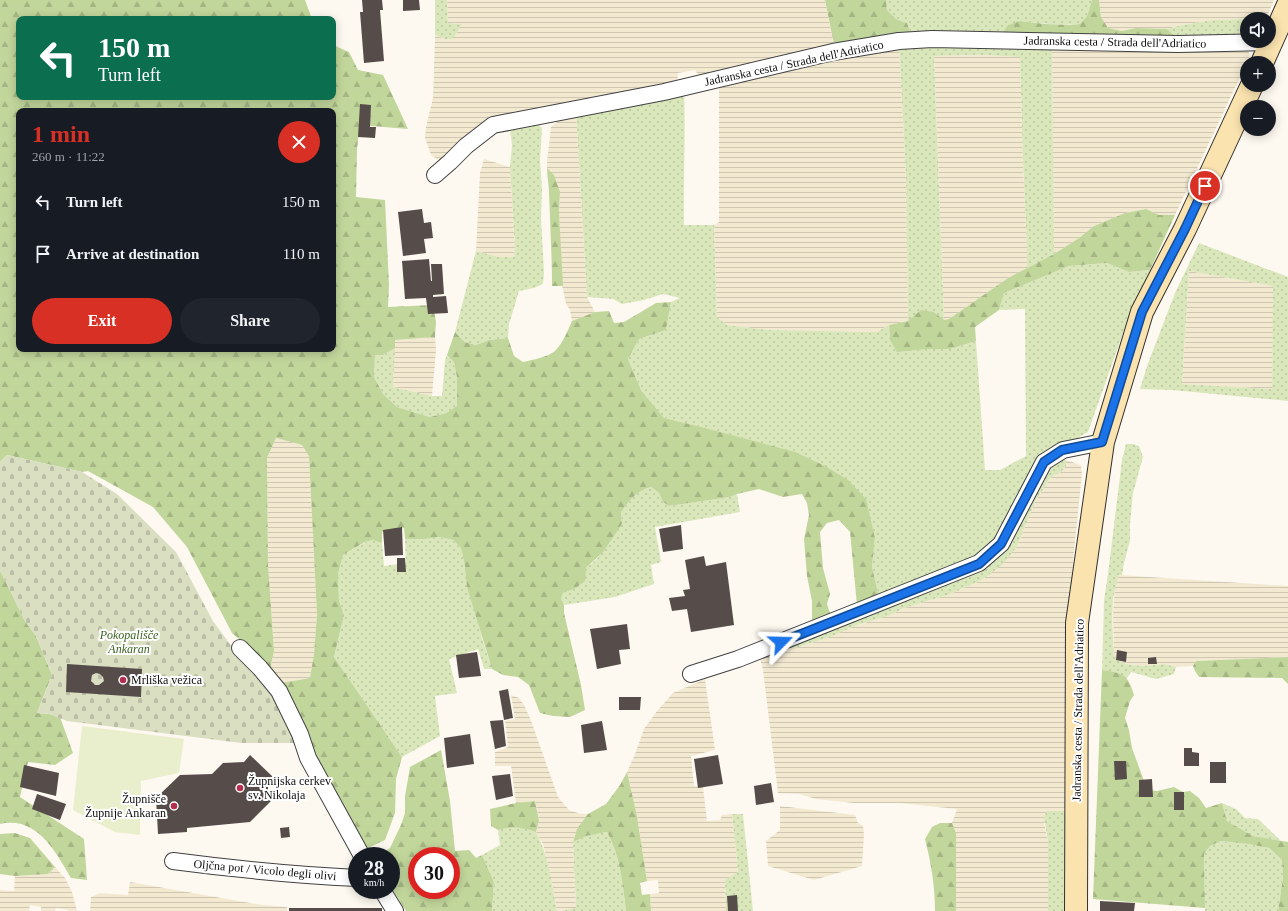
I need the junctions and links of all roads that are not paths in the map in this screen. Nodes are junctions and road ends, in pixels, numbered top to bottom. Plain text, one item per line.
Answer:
1 (1288, 5) edge
2 (1276, 31) edge
3 (1240, 43) edge
4 (1249, 92) edge
5 (435, 175) dead end
6 (1102, 442) junction
7 (240, 648) dead end
8 (691, 674) dead end
9 (357, 847) edge
10 (173, 861) dead end
11 (348, 878) edge
12 (388, 899) edge
13 (395, 911) edge
14 (1076, 911) edge

1 - 2 main road
3 - 5 street, Jadranska cesta / Strada dell'Adriatico
4 - 6 main road, Jadranska cesta / Strada dell'Adriatico
6 - 8 street
6 - 14 main road, Jadranska cesta / Strada dell'Adriatico
7 - 9 street
10 - 11 street, Oljčna pot / Vicolo degli olivi
12 - 13 street

